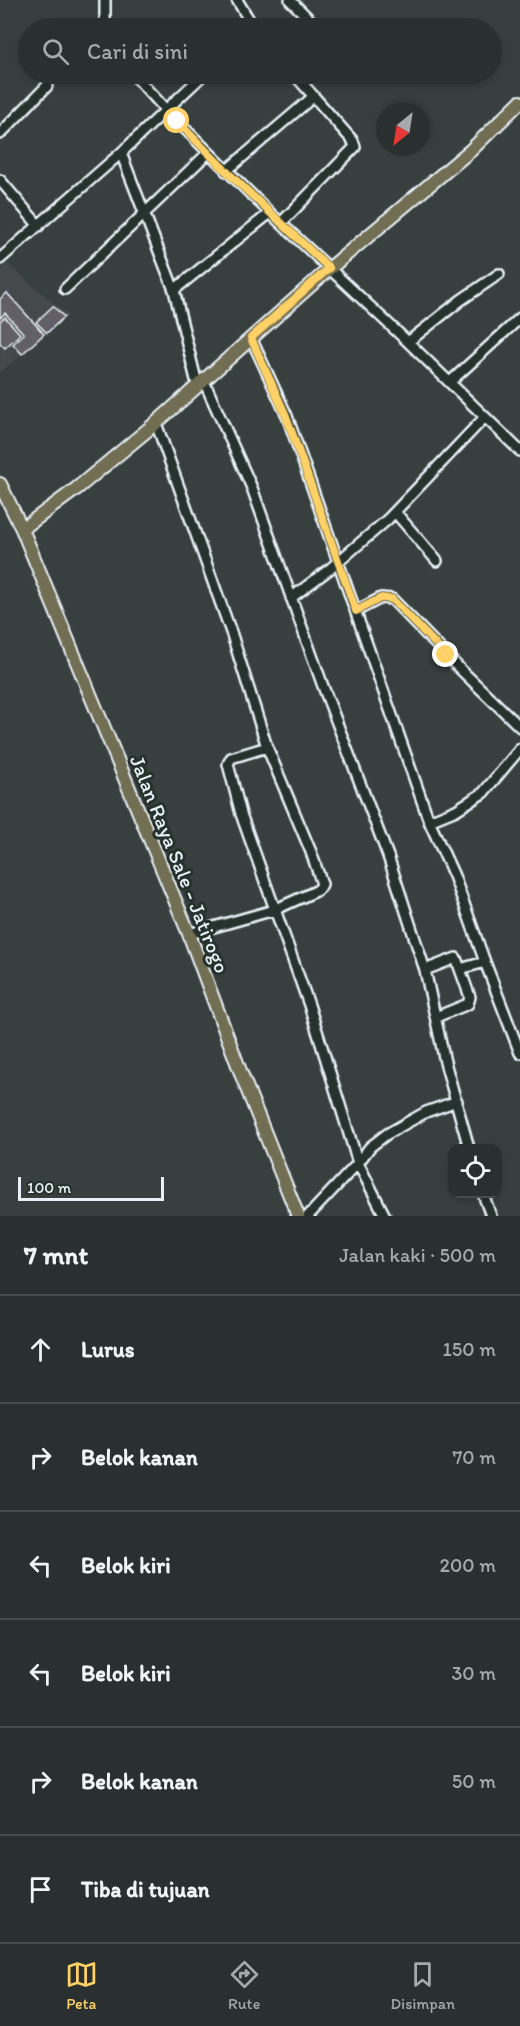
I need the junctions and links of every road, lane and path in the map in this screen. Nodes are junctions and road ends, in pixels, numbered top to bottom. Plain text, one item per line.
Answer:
1 (105, 0) edge
2 (237, 0) edge
3 (290, 0) edge
4 (105, 18) edge
5 (247, 18) edge
6 (308, 18) edge
7 (142, 84) edge
8 (193, 84) edge
9 (302, 84) edge
10 (47, 86) dead end
11 (313, 97) junction
12 (520, 102) edge
13 (166, 110) junction
14 (0, 134) edge
15 (121, 153) junction
16 (208, 153) junction
17 (226, 171) junction
18 (0, 180) edge
19 (270, 213) junction
20 (145, 214) junction
21 (281, 223) junction
22 (39, 226) junction
23 (0, 259) edge
24 (329, 268) junction
25 (500, 274) dead end
26 (65, 288) dead end
27 (174, 290) junction
28 (520, 318) edge
29 (251, 338) junction
30 (408, 342) junction
31 (200, 382) junction
32 (450, 382) junction
33 (485, 417) junction
34 (156, 423) junction
35 (520, 451) edge
36 (0, 484) edge
37 (395, 512) junction
38 (22, 529) junction
39 (437, 561) dead end
40 (338, 562) junction
41 (291, 598) junction
42 (356, 611) junction
43 (520, 727) edge
44 (267, 747) junction
45 (520, 749) edge
46 (429, 821) junction
47 (274, 910) junction
48 (189, 934) junction
49 (485, 962) junction
50 (460, 969) junction
51 (425, 970) junction
52 (436, 1017) junction
53 (520, 1053) edge
54 (457, 1101) junction
55 (468, 1144) edge
56 (358, 1163) junction
57 (484, 1198) edge
58 (298, 1216) edge
59 (308, 1216) edge
60 (385, 1216) edge
61 (491, 1216) edge

1 - 4 street
2 - 5 street
3 - 6 street
7 - 13 street
8 - 13 street
9 - 11 street
10 - 14 street
11 - 17 street
11 - 21 street
12 - 24 main road
13 - 15 street
13 - 16 street
15 - 20 street
15 - 22 street
16 - 17 street
16 - 20 street
17 - 19 street
18 - 22 street
19 - 21 street
19 - 27 street
20 - 26 street
20 - 27 street
21 - 24 street
22 - 23 street
24 - 29 main road
24 - 30 street
25 - 30 street
27 - 31 street
28 - 32 street
29 - 31 main road
29 - 40 street
30 - 32 street
31 - 34 main road
31 - 41 street
32 - 33 street
33 - 35 street
33 - 37 street
34 - 38 main road
34 - 44 street
36 - 38 main road, Jalan Raya Sale - Jatirogo
37 - 39 street
37 - 40 street
38 - 48 main road, Jalan Raya Sale - Jatirogo
40 - 41 street
40 - 42 street
41 - 51 street
42 - 43 street
42 - 46 street
44 - 47 street
44 - 47 street
45 - 46 street
46 - 49 street
47 - 48 street
47 - 56 street
48 - 58 main road, Jalan Raya Sale - Jatirogo
49 - 50 street
49 - 53 street
50 - 51 street
50 - 52 street
51 - 52 street
52 - 54 street
54 - 55 street
54 - 56 street
56 - 59 street
56 - 60 street
57 - 61 street

